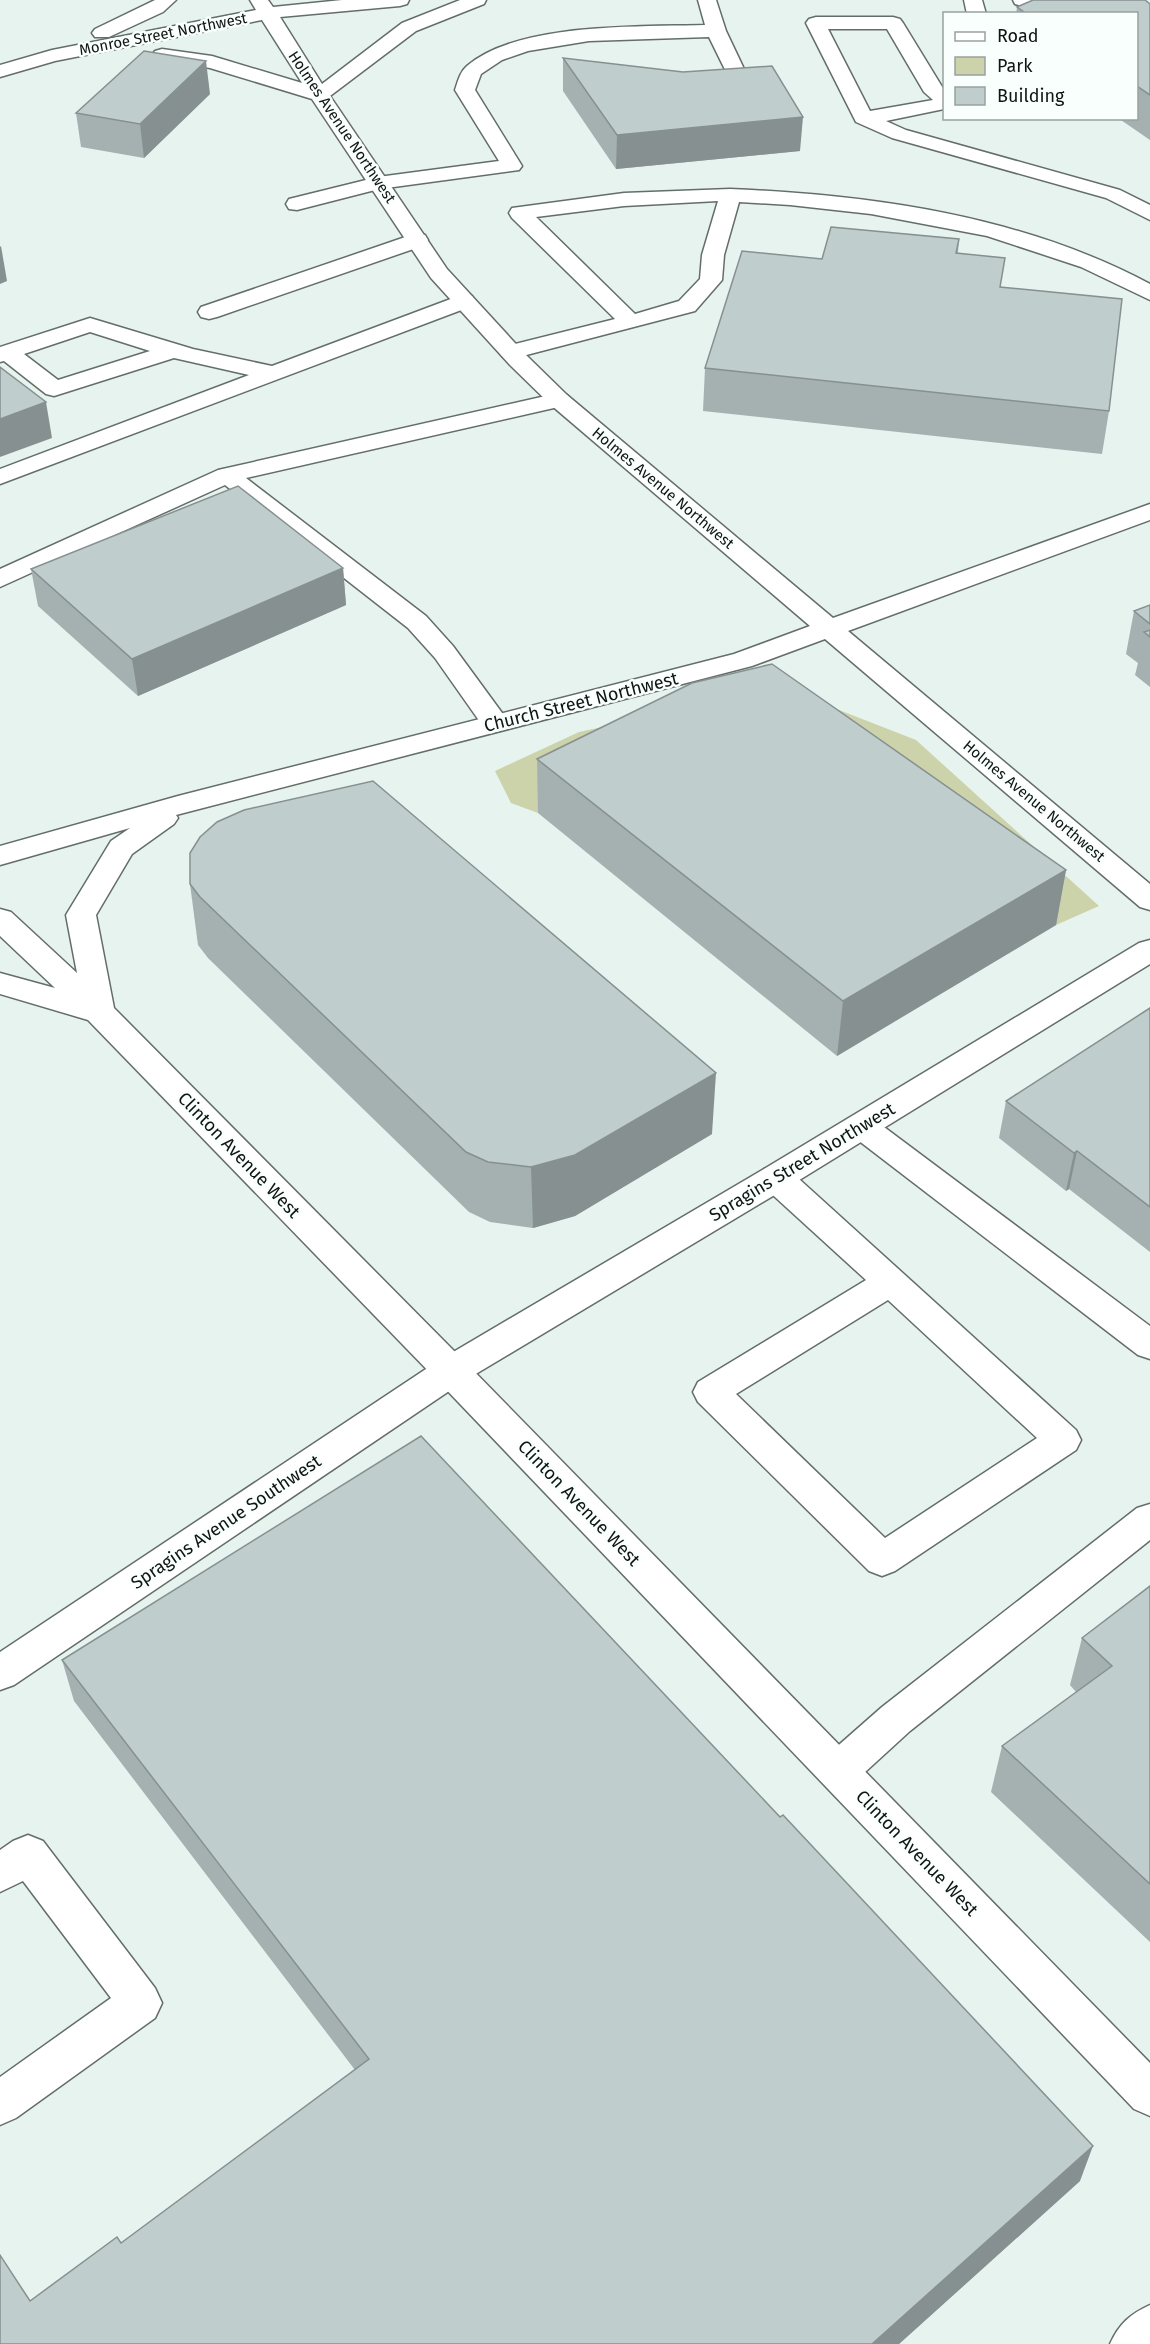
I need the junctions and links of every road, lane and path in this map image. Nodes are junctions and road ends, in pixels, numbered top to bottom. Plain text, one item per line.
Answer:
1 (167, 0) edge
2 (400, 0) edge
3 (477, 0) edge
4 (706, 0) edge
5 (1023, 0) edge
6 (263, 7) edge
7 (1096, 12) edge
8 (716, 31) junction
9 (52, 56) junction
10 (0, 71) edge
11 (743, 88) edge
12 (319, 95) junction
13 (943, 99) edge
14 (943, 102) edge
15 (863, 118) junction
16 (378, 183) junction
17 (730, 195) junction
18 (297, 204) dead end
19 (1150, 214) edge
20 (417, 240) junction
21 (1150, 293) edge
22 (464, 301) junction
23 (209, 312) dead end
24 (631, 322) junction
25 (173, 351) junction
26 (511, 352) junction
27 (4, 353) edge
28 (274, 373) junction
29 (559, 400) junction
30 (227, 475) junction
31 (0, 477) edge
32 (1150, 511) edge
33 (0, 579) edge
34 (830, 628) junction
35 (495, 723) junction
36 (188, 802) junction
37 (0, 856) edge
38 (1150, 900) edge
39 (0, 919) edge
40 (1150, 950) edge
41 (0, 983) edge
42 (99, 1012) junction
43 (861, 1126) junction
44 (776, 1178) junction
45 (890, 1282) junction
46 (1150, 1346) edge
47 (452, 1371) junction
48 (1150, 1519) edge
49 (0, 1673) edge
50 (838, 1771) junction
51 (0, 1873) edge
52 (1150, 2094) edge
53 (1, 2103) edge
54 (1150, 2329) edge
55 (1134, 2344) edge

1 - 9 street
2 - 6 street, Monroe Street Northwest
3 - 12 street
4 - 8 street
5 - 7 street
6 - 9 street, Monroe Street Northwest
6 - 12 street, Holmes Avenue Northwest
8 - 11 street
8 - 16 street
9 - 10 street, Monroe Street Northwest
9 - 12 street
12 - 16 street, Holmes Avenue Northwest
13 - 15 street
14 - 15 street
15 - 19 street
16 - 18 street
16 - 20 street, Holmes Avenue Northwest
17 - 21 street
17 - 24 street
17 - 24 street
20 - 22 street, Holmes Avenue Northwest
20 - 23 street
22 - 26 street, Holmes Avenue Northwest
22 - 28 street
24 - 26 street
25 - 27 street
25 - 27 street
25 - 28 street
26 - 29 street, Holmes Avenue Northwest
28 - 31 street
29 - 30 street
29 - 34 street, Holmes Avenue Northwest
30 - 33 street
30 - 35 street
32 - 34 street, Church Street Northwest
34 - 35 street, Church Street Northwest
34 - 38 street, Holmes Avenue Northwest
35 - 36 street, Church Street Northwest
36 - 37 street, Church Street Northwest
36 - 42 street
39 - 42 street, Clinton Avenue West
40 - 43 street, Spragins Street Northwest
41 - 42 street
42 - 47 street, Clinton Avenue West
43 - 44 street, Spragins Street Northwest
43 - 46 street
44 - 45 street
44 - 47 street, Spragins Street Northwest
45 - 45 street
47 - 49 street, Spragins Avenue Southwest
47 - 50 street, Clinton Avenue West
48 - 50 street
50 - 52 street, Clinton Avenue West
51 - 53 street
54 - 55 street

